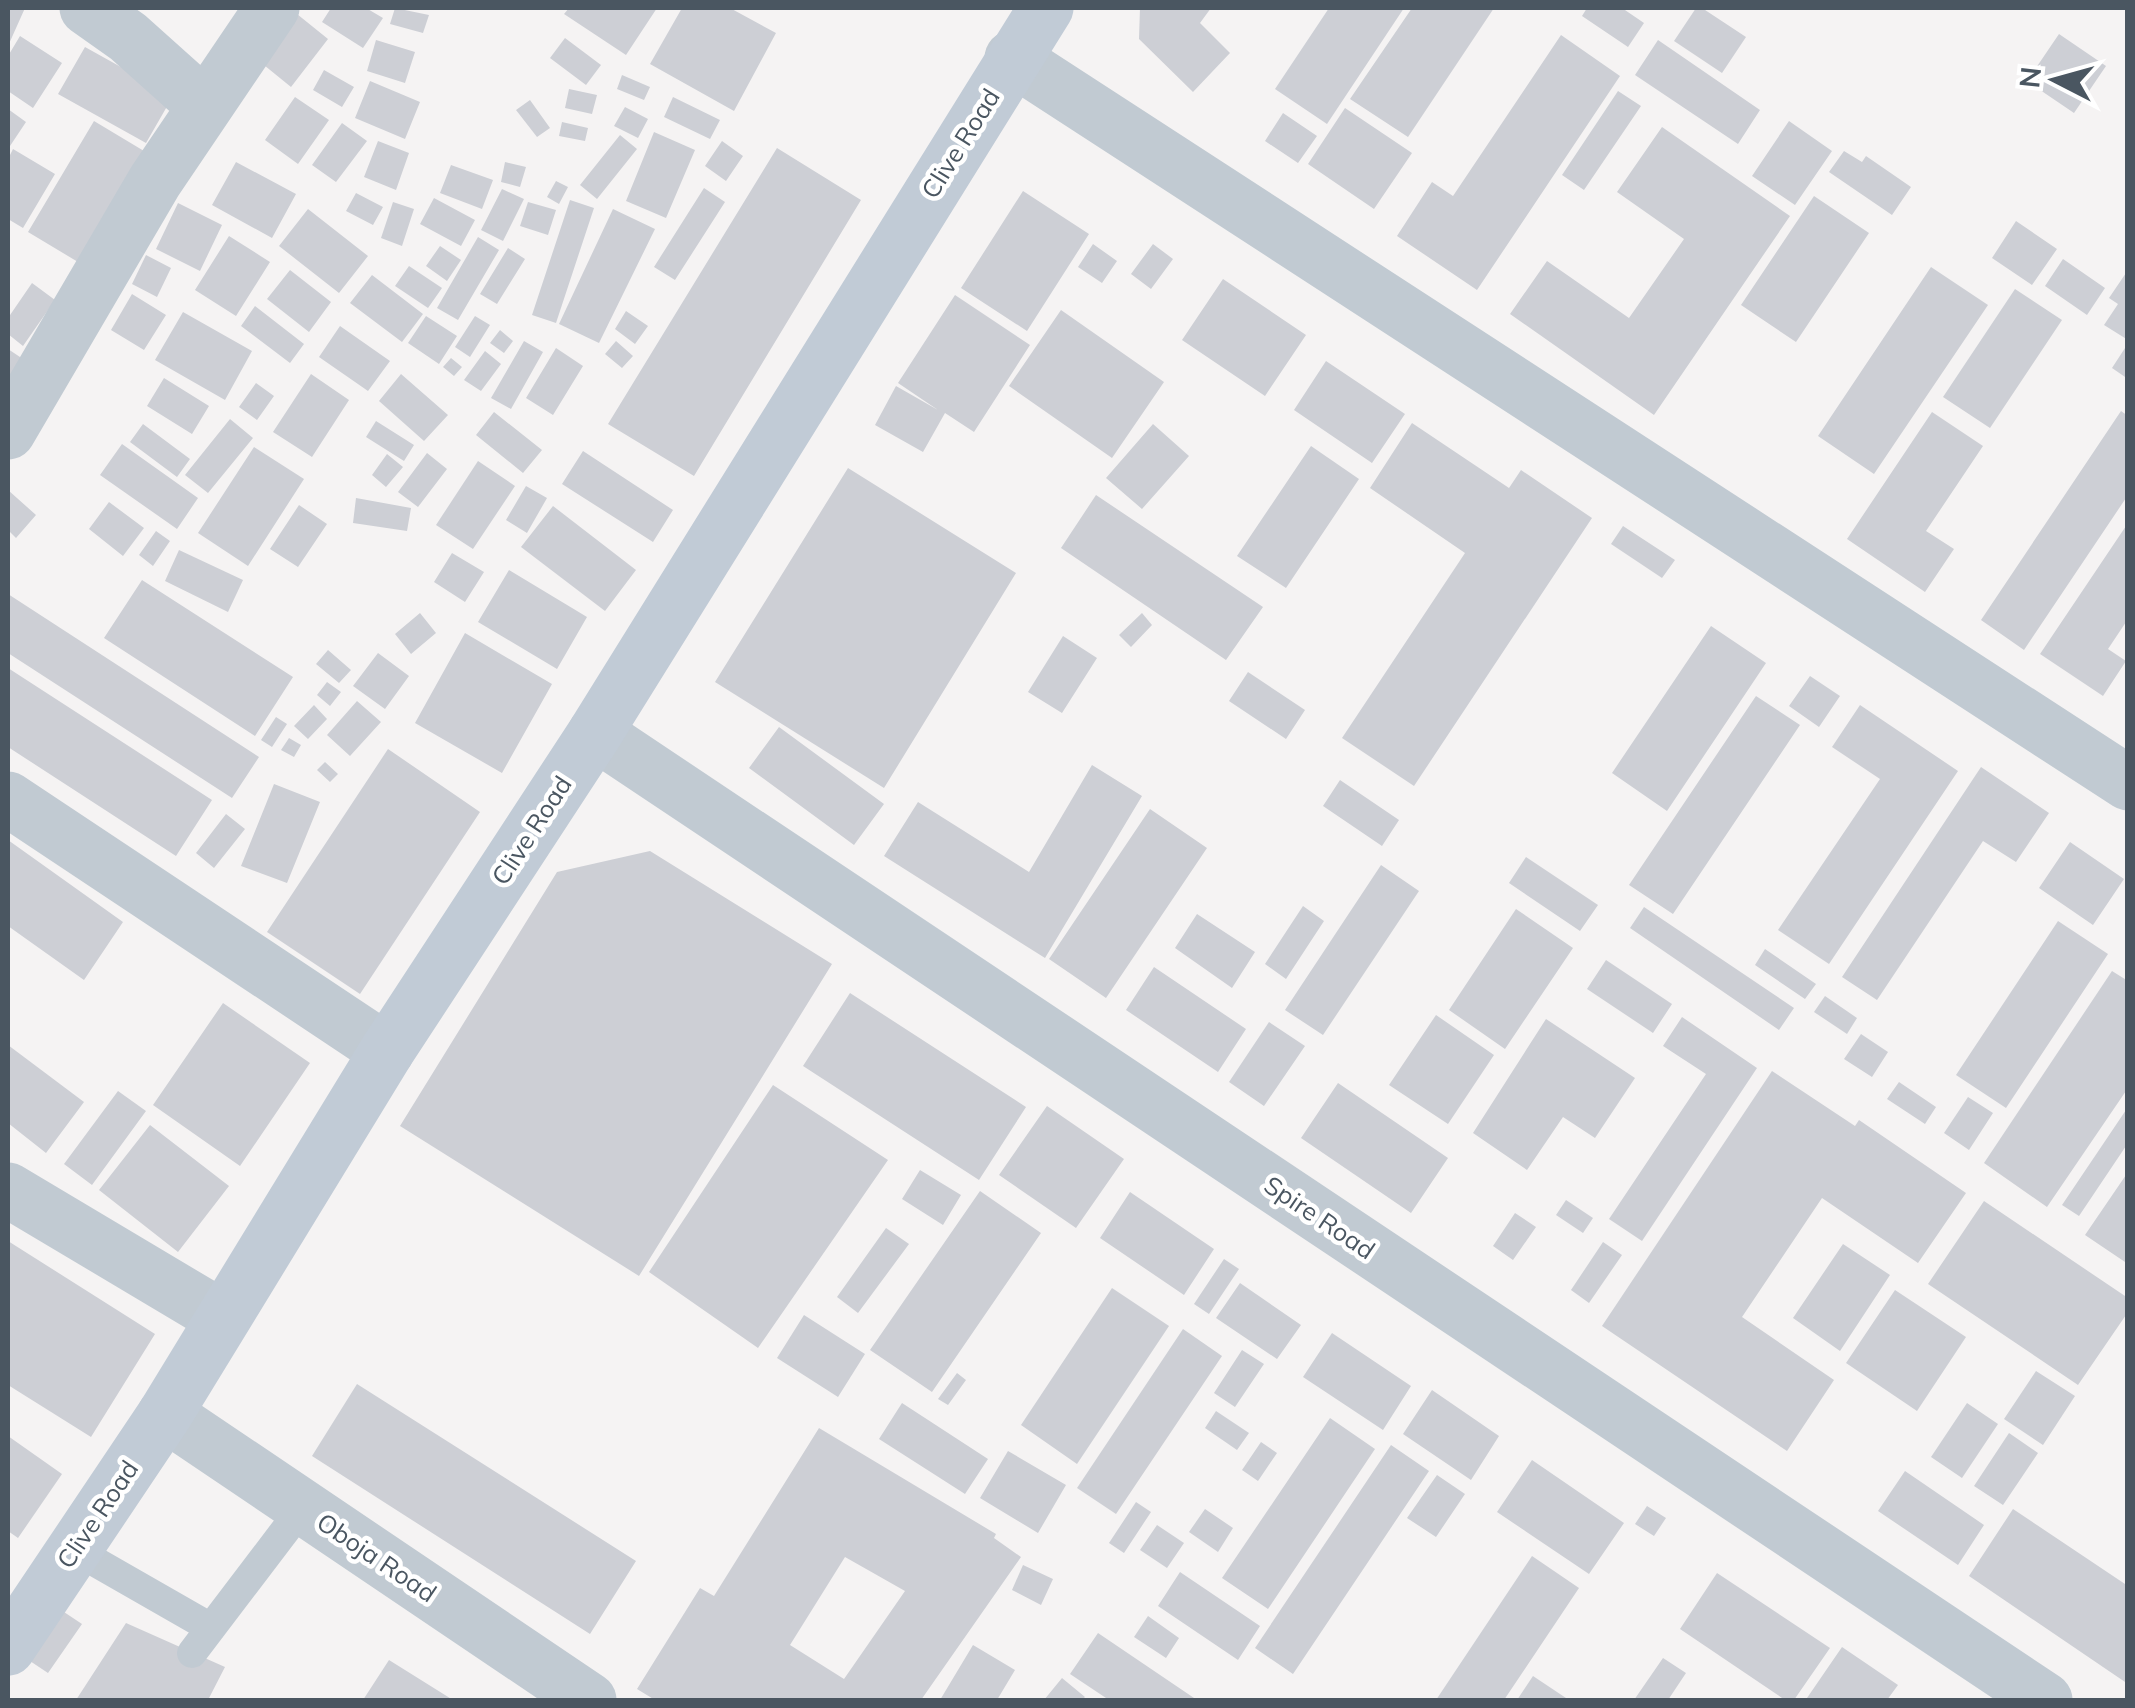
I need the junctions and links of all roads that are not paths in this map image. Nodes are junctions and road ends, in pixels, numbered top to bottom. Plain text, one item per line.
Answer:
1 (87, 8) edge
2 (272, 8) edge
3 (1046, 8) edge
4 (1012, 58) junction
5 (205, 106) junction
6 (8, 432) edge
7 (594, 732) junction
8 (2128, 783) edge
9 (8, 799) edge
10 (387, 1051) junction
11 (8, 1190) edge
12 (223, 1318) junction
13 (165, 1414) junction
14 (303, 1507) junction
15 (74, 1549) junction
16 (8, 1648) edge
17 (589, 1700) edge
18 (2045, 1700) edge

1 - 5 street
2 - 5 street
3 - 4 street, Clive Road
4 - 7 street, Clive Road
4 - 8 street
5 - 6 street
7 - 10 street, Clive Road
7 - 18 street, Spire Road
9 - 10 street
10 - 12 street, Clive Road
11 - 12 street
12 - 13 street, Clive Road
13 - 14 street, Oboja Road
13 - 15 street, Clive Road
14 - 15 lane
14 - 17 street, Oboja Road
15 - 16 street, Clive Road

